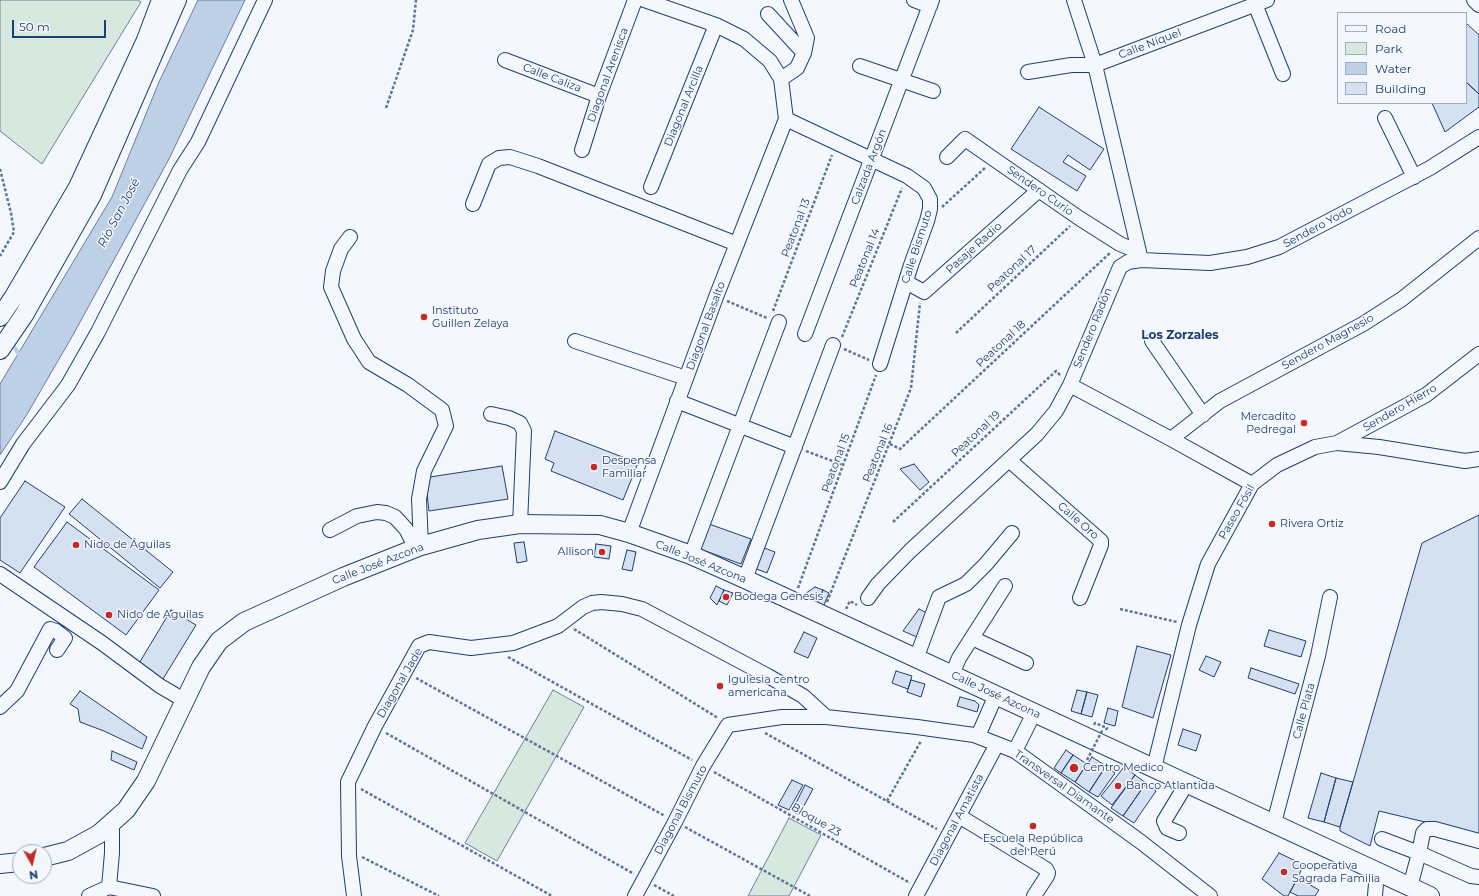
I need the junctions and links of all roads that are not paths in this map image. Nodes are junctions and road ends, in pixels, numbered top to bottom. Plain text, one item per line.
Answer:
1 (161, 0) edge
2 (177, 0) edge
3 (265, 0) edge
4 (635, 0) edge
5 (644, 0) edge
6 (791, 0) edge
7 (914, 0) edge
8 (1074, 0) edge
9 (1474, 0) edge
10 (1261, 2) edge
11 (931, 3) edge
12 (1479, 5) edge
13 (768, 14) dead end
14 (716, 25) junction
15 (804, 53) junction
16 (505, 60) dead end
17 (1095, 65) junction
18 (860, 66) dead end
19 (1028, 72) dead end
20 (1283, 74) dead end
21 (781, 79) junction
22 (902, 80) junction
23 (933, 91) dead end
24 (599, 96) junction
25 (1385, 118) dead end
26 (786, 119) junction
27 (1479, 137) edge
28 (582, 150) dead end
29 (947, 157) dead end
30 (872, 160) junction
31 (1414, 177) junction
32 (652, 187) dead end
33 (1039, 190) junction
34 (473, 204) dead end
35 (350, 237) dead end
36 (1479, 238) edge
37 (737, 244) junction
38 (1140, 256) junction
39 (906, 282) junction
40 (0, 317) edge
41 (776, 317) road end
42 (805, 334) dead end
43 (1152, 341) dead end
44 (575, 342) dead end
45 (837, 342) road end
46 (0, 350) edge
47 (1479, 354) edge
48 (880, 364) road end
49 (686, 378) junction
50 (1070, 385) junction
51 (678, 401) junction
52 (491, 414) dead end
53 (1203, 415) junction
54 (740, 426) junction
55 (1171, 439) junction
56 (1338, 443) junction
57 (795, 447) junction
58 (1479, 459) edge
59 (1009, 460) junction
60 (0, 482) edge
61 (1252, 484) junction
62 (520, 524) junction
63 (330, 530) dead end
64 (629, 533) junction
65 (1012, 533) dead end
66 (419, 547) junction
67 (691, 555) junction
68 (0, 574) edge
69 (745, 579) junction
70 (1005, 586) dead end
71 (1330, 597) dead end
72 (868, 598) dead end
73 (1080, 598) dead end
74 (972, 638) junction
75 (57, 650) dead end
76 (916, 659) junction
77 (1026, 663) dead end
78 (952, 675) junction
79 (996, 695) junction
80 (184, 700) junction
81 (0, 707) edge
82 (1034, 713) junction
83 (826, 717) junction
84 (728, 725) joint
85 (978, 736) junction
86 (997, 744) junction
87 (1015, 752) junction
88 (1154, 768) junction
89 (1187, 783) junction
90 (959, 816) junction
91 (112, 823) junction
92 (1274, 823) junction
93 (1179, 833) dead end
94 (1382, 840) dead end
95 (1479, 841) edge
96 (1419, 853) junction
97 (52, 855) edge
98 (12, 863) edge
99 (0, 864) edge
100 (1376, 871) junction
101 (1479, 877) edge
102 (109, 887) junction
103 (1410, 887) junction
104 (918, 892) edge
105 (89, 896) edge
106 (153, 896) edge
107 (354, 896) edge
108 (635, 896) edge
109 (1034, 896) edge
110 (1210, 896) edge
111 (1375, 896) edge
112 (1430, 896) edge

1 - 40 main road
2 - 46 main road
3 - 60 street
4 - 24 street, Diagonal Arenisca
5 - 14 street
6 - 15 street
7 - 11 street
8 - 17 street
9 - 12 street
10 - 17 street, Calle Níquel
10 - 20 street
11 - 22 street, Calzada Argón
13 - 15 street
14 - 21 street
14 - 32 street, Diagonal Arcilla
15 - 21 street
16 - 24 street, Calle Caliza
17 - 19 street, Calle Níquel
17 - 38 street
18 - 22 street
21 - 26 street
22 - 23 street
22 - 30 street, Calzada Argón
24 - 28 street, Diagonal Arenisca
25 - 31 street
26 - 30 street, Calle Bismuto
26 - 37 street, Diagonal Basalto
27 - 31 street, Sendero Yodo
29 - 33 street, Sendero Curio
30 - 39 street, Calle Bismuto
30 - 42 street, Calzada Argón
31 - 38 street, Sendero Yodo
33 - 38 street, Sendero Curio
33 - 39 street, Pasaje Radio
34 - 37 street
35 - 66 street
36 - 53 street, Sendero Magnesio
37 - 49 street, Diagonal Basalto
38 - 50 street, Sendero Radón
39 - 48 street, Calle Bismuto
41 - 54 street
43 - 53 street
44 - 49 street
45 - 57 street
47 - 56 street, Sendero Hierro
49 - 51 street, Diagonal Basalto
50 - 55 street
50 - 59 street, Sendero Radón
51 - 54 street
51 - 64 street, Diagonal Basalto
52 - 62 street
53 - 55 street, Sendero Magnesio
54 - 57 street
54 - 67 street
55 - 61 street
56 - 58 street, Paseo Fósil
56 - 61 street, Paseo Fósil
57 - 69 street
59 - 72 street, Sendero Radón
59 - 73 street, Calle Oro
61 - 88 street, Paseo Fósil
62 - 64 main road, Calle José Azcona
62 - 66 main road, Calle José Azcona
63 - 66 street
64 - 67 main road, Calle José Azcona
65 - 76 street
66 - 80 main road, Calle José Azcona
67 - 69 main road, Calle José Azcona
68 - 80 street
69 - 76 main road, Calle José Azcona
70 - 74 street
71 - 92 street, Calle Plata
74 - 77 street
74 - 78 street
75 - 81 street
76 - 78 main road, Calle José Azcona
78 - 79 main road, Calle José Azcona
79 - 82 main road, Calle José Azcona
79 - 85 street
80 - 91 main road, Calle José Azcona
82 - 87 street
82 - 88 main road, Calle José Azcona
83 - 84 street, Transversal Diamante
83 - 85 street, Transversal Diamante
83 - 107 street, Diagonal Jade
84 - 108 street, Diagonal Bismuto
85 - 86 street, Transversal Diamante
86 - 87 street, Transversal Diamante
86 - 90 street, Diagonal Amatista
87 - 110 street, Transversal Diamante
88 - 89 main road, Calle José Azcona
89 - 92 main road, Calle José Azcona
89 - 93 street
90 - 104 street, Diagonal Amatista
90 - 109 street
91 - 97 main road, Calle José Azcona
91 - 102 street
92 - 100 main road, Calle José Azcona
94 - 96 street
95 - 96 street
96 - 101 street
96 - 103 street
98 - 99 main road
100 - 103 main road, Calle José Azcona
100 - 111 street
102 - 105 street
102 - 106 street
103 - 112 main road, Calle José Azcona

